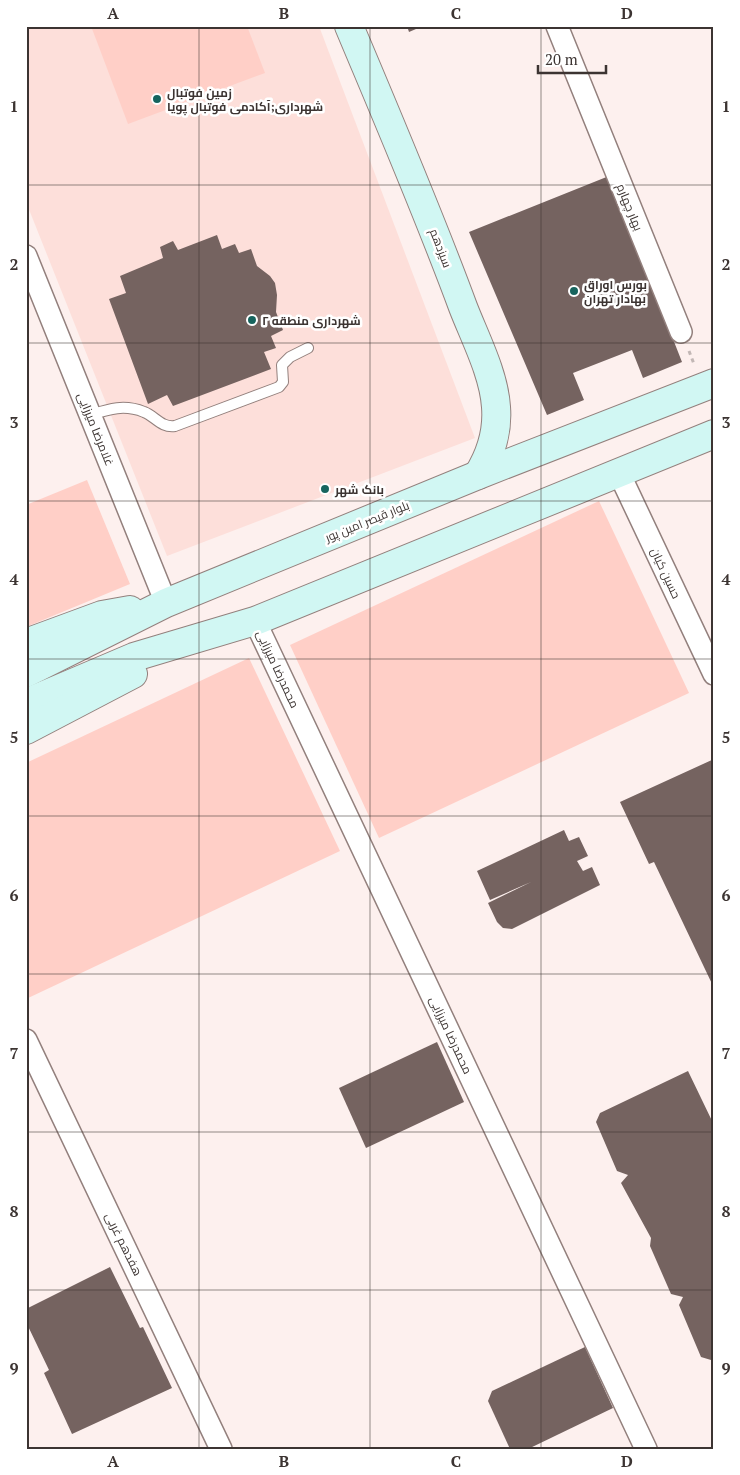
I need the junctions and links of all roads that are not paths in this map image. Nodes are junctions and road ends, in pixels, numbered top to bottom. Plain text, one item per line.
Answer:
1 (349, 26) edge
2 (557, 26) edge
3 (26, 256) edge
4 (681, 332) road end
5 (308, 348) dead end
6 (709, 385) edge
7 (90, 415) junction
8 (714, 434) edge
9 (618, 472) junction
10 (478, 476) junction
11 (166, 603) junction
12 (255, 621) junction
13 (192, 640) junction
14 (26, 643) edge
15 (26, 673) edge
16 (714, 674) edge
17 (26, 703) edge
18 (26, 730) edge
19 (26, 1040) edge
20 (221, 1449) edge
21 (646, 1449) edge

1 - 10 main road, سیزدهم
2 - 4 street, بهار چهارم
3 - 7 street, غلامرضا میرزایی
5 - 7 lane
6 - 10 main road, بلوار قیصر امین پور
7 - 11 street, غلامرضا میرزایی
8 - 9 main road
9 - 12 main road
9 - 16 street, حسین کیان
10 - 11 main road, بلوار قیصر امین پور
11 - 14 main road
11 - 15 main road, بلوار قیصر امین پور
12 - 13 main road
12 - 21 street, محمدرضا میرزایی
13 - 17 main road
13 - 18 main road
19 - 20 street, هفدهم غربی

